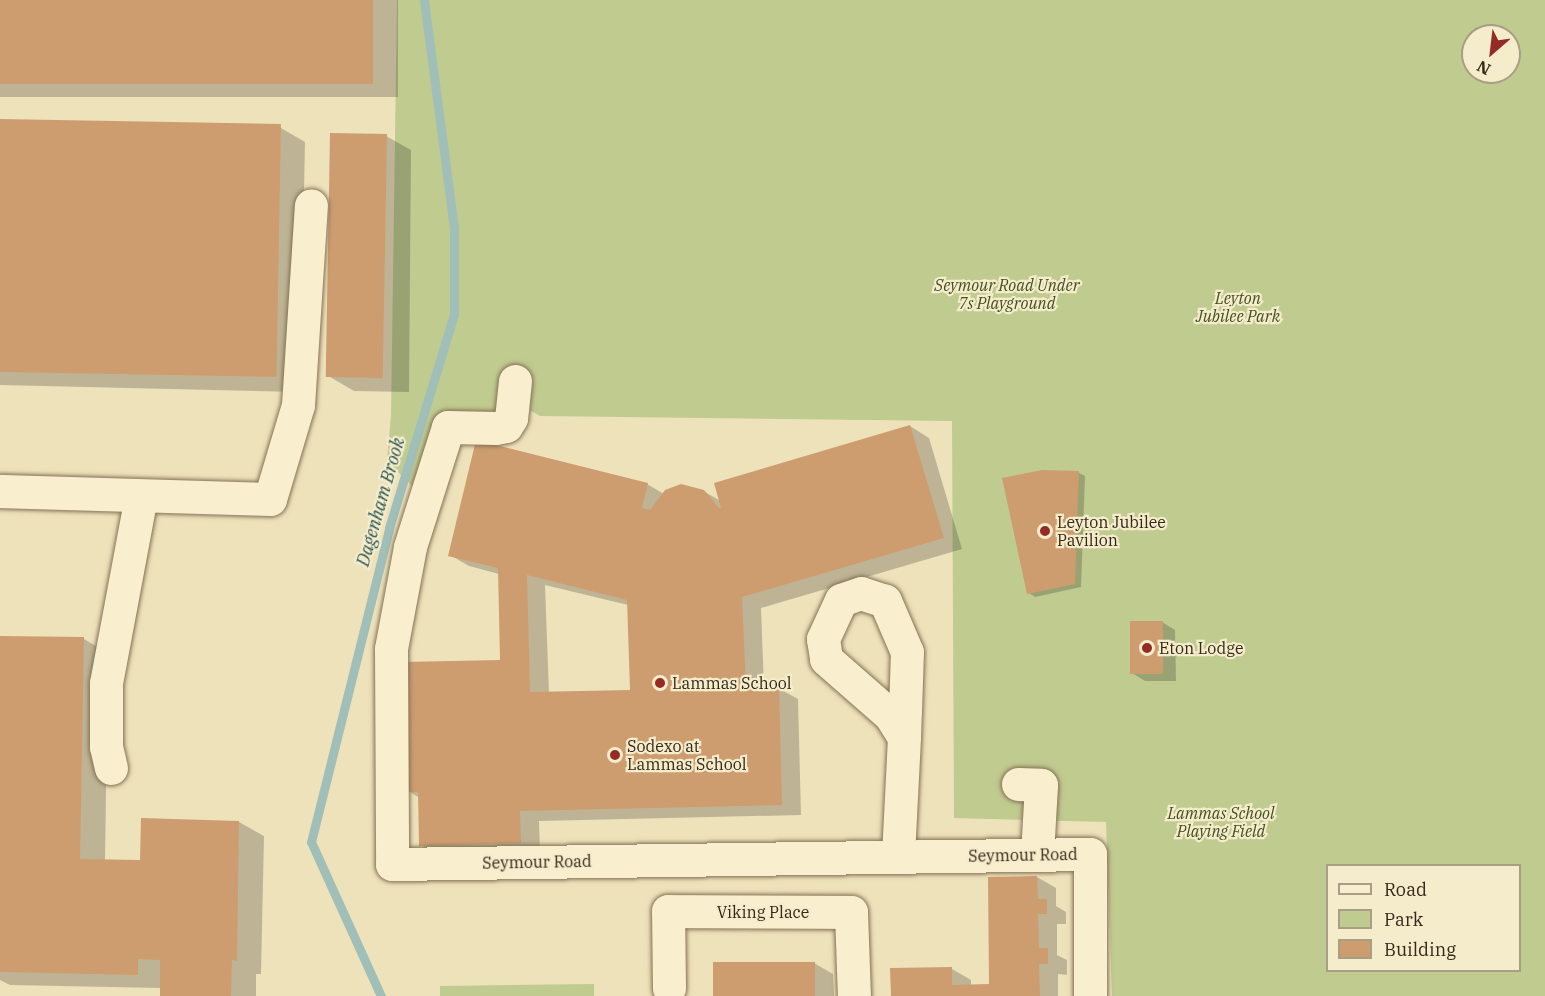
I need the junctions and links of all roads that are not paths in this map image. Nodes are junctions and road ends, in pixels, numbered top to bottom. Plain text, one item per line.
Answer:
1 (311, 205) dead end
2 (515, 381) dead end
3 (0, 491) edge
4 (141, 496) junction
5 (904, 737) dead end
6 (111, 768) dead end
7 (1018, 784) dead end
8 (1037, 855) junction
9 (898, 856) junction
10 (669, 988) dead end
11 (854, 996) edge
12 (1090, 996) edge

1 - 4 street
2 - 9 street, Seymour Road
3 - 4 street
4 - 6 street
5 - 9 street
7 - 8 street
8 - 9 street, Seymour Road
8 - 12 street, Seymour Road
10 - 11 street, Viking Place

